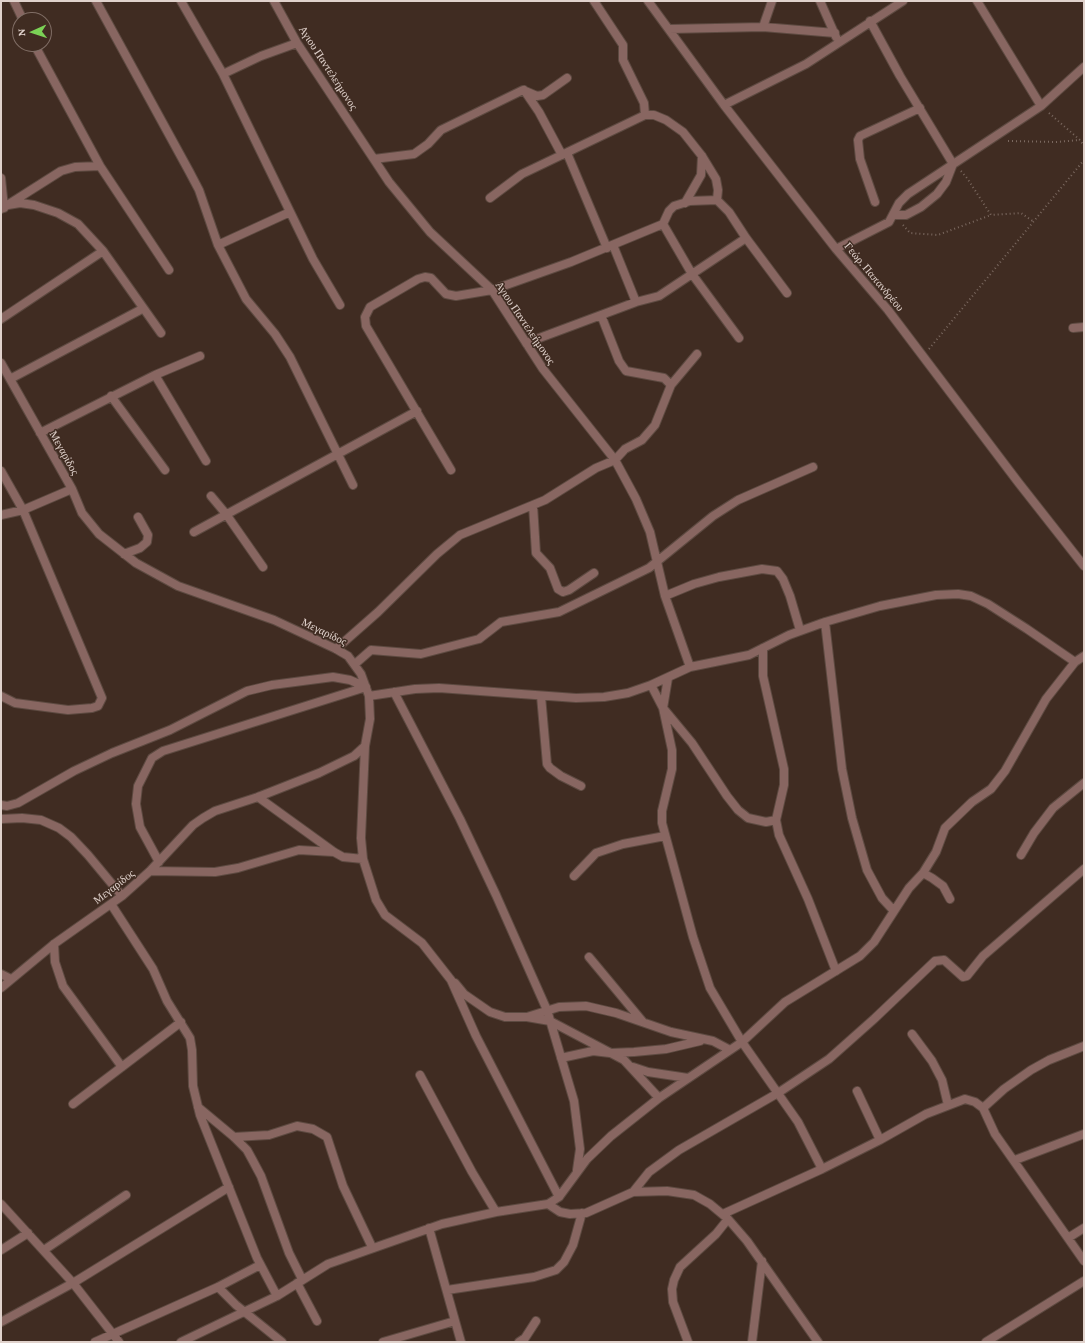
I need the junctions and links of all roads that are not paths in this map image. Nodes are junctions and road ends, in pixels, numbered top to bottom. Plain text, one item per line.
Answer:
1 (14, 1) edge
2 (96, 1) edge
3 (181, 1) edge
4 (274, 1) edge
5 (594, 1) edge
6 (648, 1) edge
7 (772, 1) edge
8 (820, 1) edge
9 (903, 1) edge
10 (977, 1) edge
11 (19, 12) edge
12 (870, 20) junction
13 (763, 27) junction
14 (669, 29) junction
15 (834, 33) junction
16 (297, 43) junction
17 (839, 43) junction
18 (38, 52) edge
19 (1084, 67) edge
20 (223, 74) junction
21 (567, 78) dead end
22 (523, 90) junction
23 (724, 105) junction
24 (1041, 106) junction
25 (920, 108) junction
26 (645, 115) junction
27 (564, 154) junction
28 (702, 156) junction
29 (374, 160) junction
30 (953, 164) junction
31 (100, 166) junction
32 (1, 178) edge
33 (490, 198) dead end
34 (717, 200) junction
35 (875, 202) dead end
36 (684, 203) junction
37 (4, 208) edge
38 (290, 212) junction
39 (894, 215) junction
40 (663, 224) junction
41 (746, 238) junction
42 (218, 245) junction
43 (610, 246) junction
44 (836, 248) junction
45 (103, 251) junction
46 (168, 270) dead end
47 (692, 274) junction
48 (492, 290) junction
49 (787, 293) dead end
50 (636, 302) junction
51 (340, 305) dead end
52 (142, 309) junction
53 (601, 315) junction
54 (1, 318) edge
55 (1084, 327) edge
56 (1073, 328) dead end
57 (161, 333) dead end
58 (739, 338) dead end
59 (526, 343) junction
60 (697, 354) dead end
61 (200, 356) dead end
62 (1, 363) edge
63 (155, 375) junction
64 (10, 379) junction
65 (671, 385) junction
66 (111, 396) junction
67 (417, 411) junction
68 (40, 433) junction
69 (337, 455) junction
70 (615, 460) junction
71 (206, 461) dead end
72 (813, 467) dead end
73 (165, 470) dead end
74 (451, 470) dead end
75 (1, 471) edge
76 (353, 485) dead end
77 (72, 489) junction
78 (211, 496) dead end
79 (533, 505) junction
80 (23, 510) junction
81 (226, 514) junction
82 (1, 515) edge
83 (138, 517) dead end
84 (194, 532) dead end
85 (124, 554) junction
86 (656, 562) junction
87 (1084, 566) edge
88 (263, 568) dead end
89 (594, 573) dead end
90 (665, 596) junction
91 (825, 622) junction
92 (800, 630) junction
93 (764, 648) junction
94 (336, 649) junction
95 (1084, 656) edge
96 (1075, 662) junction
97 (355, 664) junction
98 (690, 667) junction
99 (668, 678) junction
100 (651, 685) junction
101 (366, 687) junction
102 (394, 692) junction
103 (1, 696) edge
104 (369, 696) junction
105 (541, 696) junction
106 (663, 708) junction
107 (364, 746) junction
108 (1084, 783) edge
109 (581, 786) dead end
110 (258, 797) junction
111 (1, 805) edge
112 (1, 819) edge
113 (776, 820) junction
114 (665, 836) junction
115 (334, 852) junction
116 (1021, 855) dead end
117 (363, 859) junction
118 (159, 862) junction
119 (1084, 869) edge
120 (150, 872) junction
121 (923, 873) junction
122 (574, 876) dead end
123 (122, 896) junction
124 (950, 899) dead end
125 (112, 904) junction
126 (894, 911) junction
127 (54, 944) junction
128 (589, 957) dead end
129 (836, 971) junction
130 (1, 974) edge
131 (11, 979) junction
132 (451, 980) junction
133 (1, 988) edge
134 (547, 1010) junction
135 (527, 1017) junction
136 (550, 1020) junction
137 (181, 1022) junction
138 (644, 1023) junction
139 (912, 1034) dead end
140 (704, 1040) junction
141 (742, 1042) junction
142 (1084, 1046) edge
143 (730, 1050) junction
144 (610, 1053) junction
145 (561, 1058) junction
146 (631, 1066) junction
147 (122, 1067) junction
148 (420, 1075) dead end
149 (688, 1078) junction
150 (857, 1091) dead end
151 (778, 1093) junction
152 (658, 1098) junction
153 (73, 1104) dead end
154 (948, 1105) junction
155 (198, 1106) junction
156 (983, 1108) junction
157 (1084, 1134) edge
158 (234, 1136) junction
159 (880, 1140) junction
160 (1015, 1160) junction
161 (822, 1169) junction
162 (576, 1174) junction
163 (228, 1187) junction
164 (633, 1192) junction
165 (126, 1195) dead end
166 (559, 1197) junction
167 (1, 1204) edge
168 (548, 1204) junction
169 (496, 1212) junction
170 (582, 1213) junction
171 (725, 1217) junction
172 (430, 1228) junction
173 (1084, 1228) edge
174 (28, 1233) junction
175 (1068, 1238) junction
176 (372, 1248) junction
177 (1, 1250) edge
178 (44, 1250) junction
179 (762, 1261) junction
180 (1084, 1261) edge
181 (260, 1265) junction
182 (299, 1281) junction
183 (1084, 1281) edge
184 (73, 1283) junction
185 (218, 1287) junction
186 (447, 1290) junction
187 (277, 1296) junction
188 (245, 1311) junction
189 (317, 1321) dead end
190 (455, 1321) junction
191 (536, 1321) dead end
192 (1, 1322) edge
193 (112, 1334) junction
194 (95, 1342) edge
195 (119, 1342) edge
196 (181, 1342) edge
197 (282, 1342) edge
198 (384, 1342) edge
199 (462, 1342) edge
200 (519, 1342) edge
201 (688, 1342) edge
202 (752, 1342) edge
203 (818, 1342) edge
204 (986, 1342) edge

1 - 11 street
2 - 42 street
3 - 20 street
4 - 16 street, Αγιου Παντελεήμονος
5 - 26 street
6 - 14 street, Γεώρ. Παπανδρέου
7 - 13 street
8 - 15 street
9 - 12 street
10 - 24 street
12 - 17 street
12 - 25 street
13 - 14 street
13 - 15 street
14 - 23 street, Γεώρ. Παπανδρέου
15 - 17 street
16 - 20 street
16 - 29 street, Αγιου Παντελεήμονος
17 - 23 street
18 - 31 street
19 - 24 street
20 - 38 street
21 - 22 street
22 - 27 street
22 - 29 street
23 - 44 street, Γεώρ. Παπανδρέου
24 - 30 street
25 - 30 street
25 - 35 street
26 - 27 street
26 - 28 street
27 - 33 street
27 - 43 street
28 - 34 street
28 - 36 street
29 - 48 street, Αγιου Παντελεήμονος
30 - 39 street
30 - 39 street
31 - 37 street
31 - 46 street
32 - 37 street
34 - 36 street
34 - 41 street
36 - 40 street
37 - 45 street
38 - 42 street
38 - 51 street
39 - 44 street
40 - 43 street
40 - 47 street
41 - 47 street
41 - 49 street
42 - 69 street
43 - 48 street
43 - 50 street
44 - 87 street, Γεώρ. Παπανδρέου
45 - 52 street
45 - 54 street
47 - 50 street
47 - 58 street
48 - 59 street, Αγιου Παντελεήμονος
48 - 67 street
50 - 53 street
52 - 57 street
52 - 64 street
53 - 59 street
53 - 65 street
55 - 56 street
59 - 70 street, Αγιου Παντελεήμονος
60 - 65 street
61 - 63 street
62 - 64 street, Μεγαρίδος
63 - 66 street
63 - 71 street
64 - 68 street, Μεγαρίδος
65 - 70 street
66 - 68 street
66 - 73 street
67 - 69 street
67 - 74 street
68 - 77 street, Μεγαρίδος
69 - 76 street
69 - 81 street
70 - 79 street
70 - 86 street, Αγιου Παντελεήμονος
72 - 86 street
75 - 80 street
77 - 80 street
77 - 85 street, Μεγαρίδος
78 - 81 street
79 - 89 street
79 - 94 street
80 - 82 street
80 - 103 street
81 - 84 street
81 - 88 street
83 - 85 street
85 - 94 street, Μεγαρίδος
86 - 90 street, Αγιου Παντελεήμονος
86 - 97 street
90 - 92 street
90 - 98 street, Αγιου Παντελεήμονος
91 - 92 street
91 - 96 street
91 - 126 street
92 - 93 street
93 - 98 street
93 - 113 street
94 - 97 street, Μεγαρίδος
95 - 96 street
96 - 121 street
97 - 101 street, Μεγαρίδος
98 - 99 street
99 - 100 street
99 - 106 street
100 - 105 street
100 - 106 street
101 - 104 street, Μεγαρίδος
101 - 111 street
101 - 118 street
102 - 104 street
102 - 105 street
102 - 134 street
104 - 107 street, Μεγαρίδος
105 - 109 street
106 - 113 street
106 - 114 street
107 - 110 street, Μεγαρίδος
107 - 117 street
108 - 116 street
110 - 115 street
110 - 118 street, Μεγαρίδος
112 - 123 street
113 - 129 street
114 - 122 street
114 - 141 street
115 - 117 street
115 - 120 street
117 - 132 street
118 - 120 street, Μεγαρίδος
119 - 151 street
120 - 123 street, Μεγαρίδος
121 - 124 street
121 - 126 street
123 - 125 street, Μεγαρίδος
125 - 127 street, Μεγαρίδος
125 - 137 street
126 - 129 street
127 - 131 street, Μεγαρίδος
127 - 147 street
128 - 138 street
129 - 141 street
130 - 131 street
131 - 133 street, Μεγαρίδος
132 - 135 street
132 - 166 street
134 - 135 street
134 - 136 street
134 - 138 street
135 - 136 street
136 - 144 street
136 - 145 street
137 - 147 street
137 - 155 street
138 - 140 street
139 - 154 street
140 - 143 street
140 - 144 street
141 - 143 street
141 - 151 street
142 - 156 street
143 - 149 street
144 - 145 street
144 - 146 street
145 - 162 street
146 - 149 street
146 - 152 street
147 - 153 street
148 - 169 street
149 - 152 street
150 - 159 street
151 - 161 street
151 - 164 street
152 - 162 street
154 - 156 street
154 - 159 street
155 - 158 street
155 - 163 street
156 - 160 street
157 - 160 street
158 - 176 street
158 - 182 street
159 - 161 street
160 - 175 street
161 - 171 street
162 - 166 street
163 - 181 street
163 - 184 street
164 - 170 street
164 - 171 street
165 - 178 street
166 - 168 street
167 - 174 street
168 - 169 street
168 - 170 street
169 - 172 street
170 - 186 street
171 - 179 street
171 - 201 street
172 - 176 street
172 - 186 street
173 - 175 street
174 - 177 street
174 - 178 street
175 - 180 street
176 - 182 street
178 - 184 street
179 - 202 street
179 - 203 street
181 - 185 street
181 - 187 street
182 - 187 street
182 - 189 street
183 - 204 street
184 - 192 street
184 - 193 street
185 - 188 street
185 - 193 street
186 - 190 street
187 - 188 street
188 - 196 street
188 - 197 street
190 - 198 street
190 - 199 street
191 - 200 street
193 - 194 street
193 - 195 street

